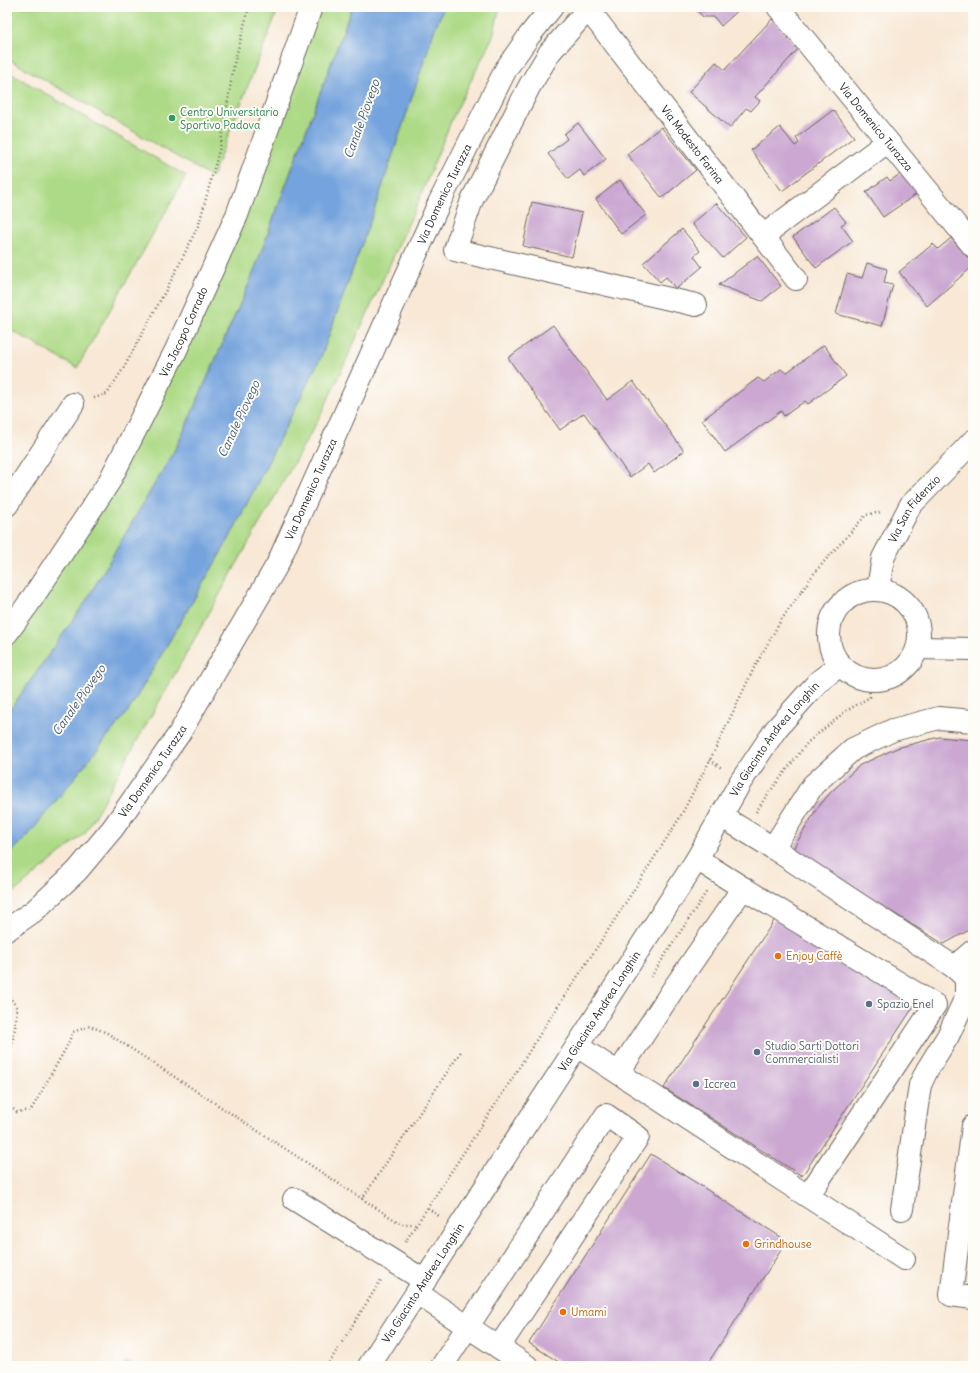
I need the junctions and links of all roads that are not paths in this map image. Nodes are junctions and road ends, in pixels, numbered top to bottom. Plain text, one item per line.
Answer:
1 (311, 7) edge
2 (552, 7) edge
3 (778, 7) edge
4 (589, 8) edge
5 (887, 142) junction
6 (763, 236) junction
7 (973, 246) edge
8 (796, 279) dead end
9 (696, 305) dead end
10 (73, 404) road end
11 (973, 441) edge
12 (7, 505) edge
13 (878, 589) junction
14 (7, 633) edge
15 (918, 648) junction
16 (973, 648) edge
17 (840, 665) junction
18 (973, 721) edge
19 (721, 816) junction
20 (773, 848) junction
21 (697, 859) junction
22 (743, 888) junction
23 (7, 930) edge
24 (973, 951) edge
25 (954, 967) junction
26 (577, 1046) junction
27 (619, 1072) junction
28 (973, 1126) edge
29 (808, 1196) junction
30 (294, 1199) dead end
31 (902, 1209) dead end
32 (904, 1259) dead end
33 (421, 1287) junction
34 (973, 1298) edge
35 (468, 1327) junction
36 (499, 1347) junction
37 (377, 1363) edge
38 (442, 1366) edge
39 (527, 1366) edge

1 - 14 street, Via Jacopo Corrado
2 - 23 street, Via Domenico Turazza
3 - 5 street, Via Domenico Turazza
4 - 6 street, Via Modesto Farina
4 - 9 street
5 - 6 street
5 - 7 street, Via Domenico Turazza
6 - 8 street, Via Modesto Farina
10 - 12 street
11 - 13 street, Via San Fidenzio
13 - 15 street
13 - 17 street
15 - 16 street
15 - 17 street
17 - 19 street, Via Giacinto Andrea Longhin
18 - 20 street
19 - 20 street
19 - 21 street, Via Giacinto Andrea Longhin
20 - 25 street
21 - 22 street
21 - 26 street, Via Giacinto Andrea Longhin
22 - 27 street
22 - 29 street
24 - 25 street
25 - 31 street
26 - 27 street
26 - 33 street, Via Giacinto Andrea Longhin
27 - 29 street
28 - 34 street
29 - 32 street
30 - 33 street
33 - 35 street
33 - 37 street, Via Giacinto Andrea Longhin
35 - 36 street
35 - 36 street
35 - 38 street
36 - 39 street

